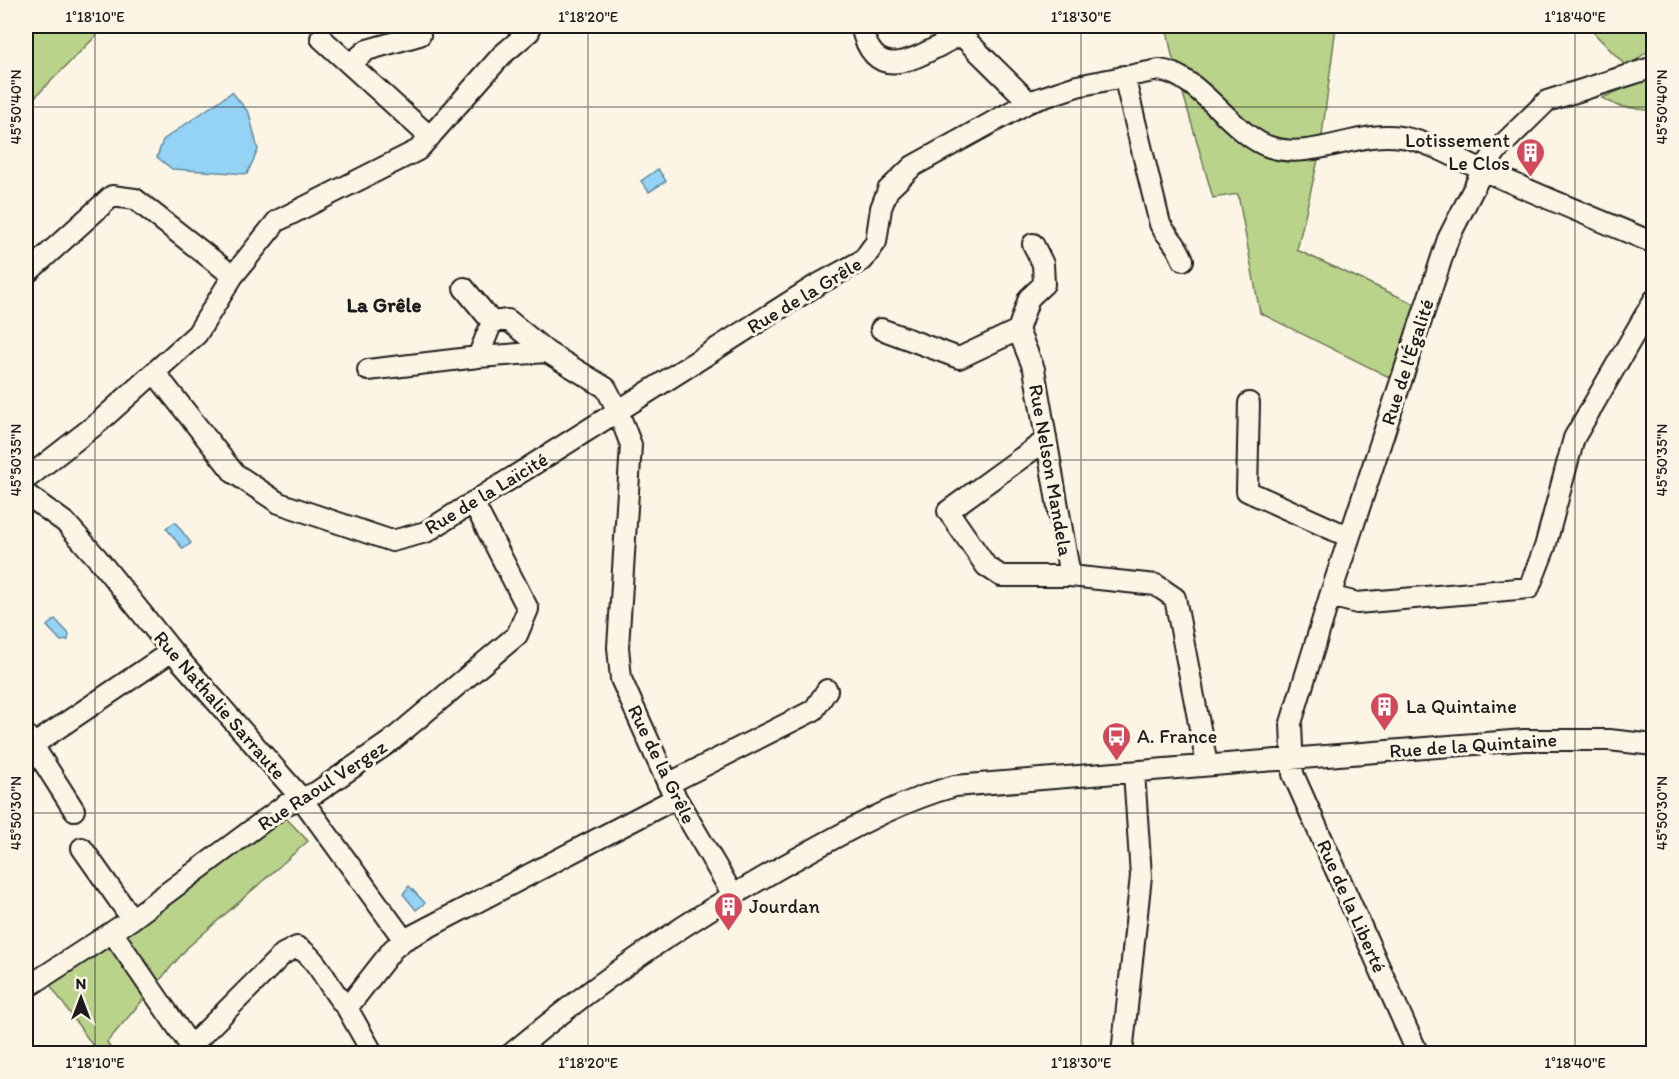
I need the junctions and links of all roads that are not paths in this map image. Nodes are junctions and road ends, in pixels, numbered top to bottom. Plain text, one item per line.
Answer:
1 (861, 26) edge
2 (961, 30) edge
3 (529, 32) dead end
4 (420, 35) dead end
5 (321, 38) dead end
6 (350, 64) junction
7 (1653, 67) edge
8 (1124, 76) junction
9 (1029, 102) junction
10 (430, 137) junction
11 (1483, 170) junction
12 (1653, 243) edge
13 (1033, 244) dead end
14 (1184, 260) dead end
15 (26, 274) edge
16 (233, 276) junction
17 (464, 288) dead end
18 (1653, 300) edge
19 (492, 322) junction
20 (881, 328) dead end
21 (1018, 330) junction
22 (547, 352) junction
23 (478, 357) junction
24 (368, 370) dead end
25 (155, 373) junction
26 (1249, 403) dead end
27 (618, 411) junction
28 (1046, 440) junction
29 (26, 479) edge
30 (26, 495) edge
31 (473, 501) junction
32 (1349, 537) junction
33 (1070, 576) junction
34 (1330, 596) junction
35 (172, 651) junction
36 (827, 690) dead end
37 (29, 739) edge
38 (1653, 746) edge
39 (1292, 758) junction
40 (1207, 765) junction
41 (1134, 772) junction
42 (672, 791) junction
43 (301, 798) junction
44 (74, 810) dead end
45 (82, 848) dead end
46 (733, 894) junction
47 (132, 919) junction
48 (112, 932) junction
49 (404, 940) junction
50 (26, 988) edge
51 (347, 1008) junction
52 (194, 1050) edge
53 (373, 1053) edge
54 (511, 1053) edge
55 (1122, 1053) edge
56 (1418, 1053) edge

1 - 2 street
2 - 9 street
3 - 10 street
4 - 6 street
5 - 6 street
6 - 10 street
7 - 11 street, Rue de l'Égalité
8 - 9 street, Rue de la Grêle
8 - 11 street, Rue de la Grêle
8 - 14 street
9 - 27 street, Rue de la Grêle
10 - 16 street
11 - 12 street, Rue de la Grêle
11 - 32 street, Rue de l'Égalité
13 - 21 street
15 - 16 street
16 - 25 street
17 - 19 street
18 - 34 street
19 - 22 street, Rue de la Grêle
19 - 23 street
20 - 21 street
21 - 28 street, Rue Nelson Mandela
22 - 23 street
22 - 27 street, Rue de la Grêle
23 - 24 street
25 - 29 street
25 - 31 street, Rue de la Laïcité
26 - 32 street
27 - 31 street, Rue de la Laïcité
27 - 42 street, Rue de la Grêle
28 - 33 street, Rue Nelson Mandela
28 - 33 street
30 - 35 street, Rue Nathalie Sarraute
31 - 43 street, Rue Raoul Vergez
32 - 34 street, Rue de l'Égalité
33 - 40 street, Rue Nelson Mandela
34 - 39 street, Rue de l'Égalité
35 - 37 street
35 - 43 street, Rue Nathalie Sarraute
36 - 42 street
37 - 44 street
38 - 39 street, Rue de la Quintaine
39 - 40 street, Rue de la Quintaine
39 - 56 street, Rue de la Liberté
40 - 41 street, Rue de la Quintaine
41 - 46 street, Rue de la Quintaine
41 - 55 street
42 - 46 street, Rue de la Grêle
42 - 49 street
43 - 47 street, Rue Raoul Vergez
43 - 49 street, Rue Nathalie Sarraute
45 - 47 street
46 - 54 street, Rue de la Quintaine
47 - 48 street, Rue Raoul Vergez
48 - 50 street, Rue Raoul Vergez
48 - 52 street
49 - 51 street
51 - 52 street
51 - 53 street

